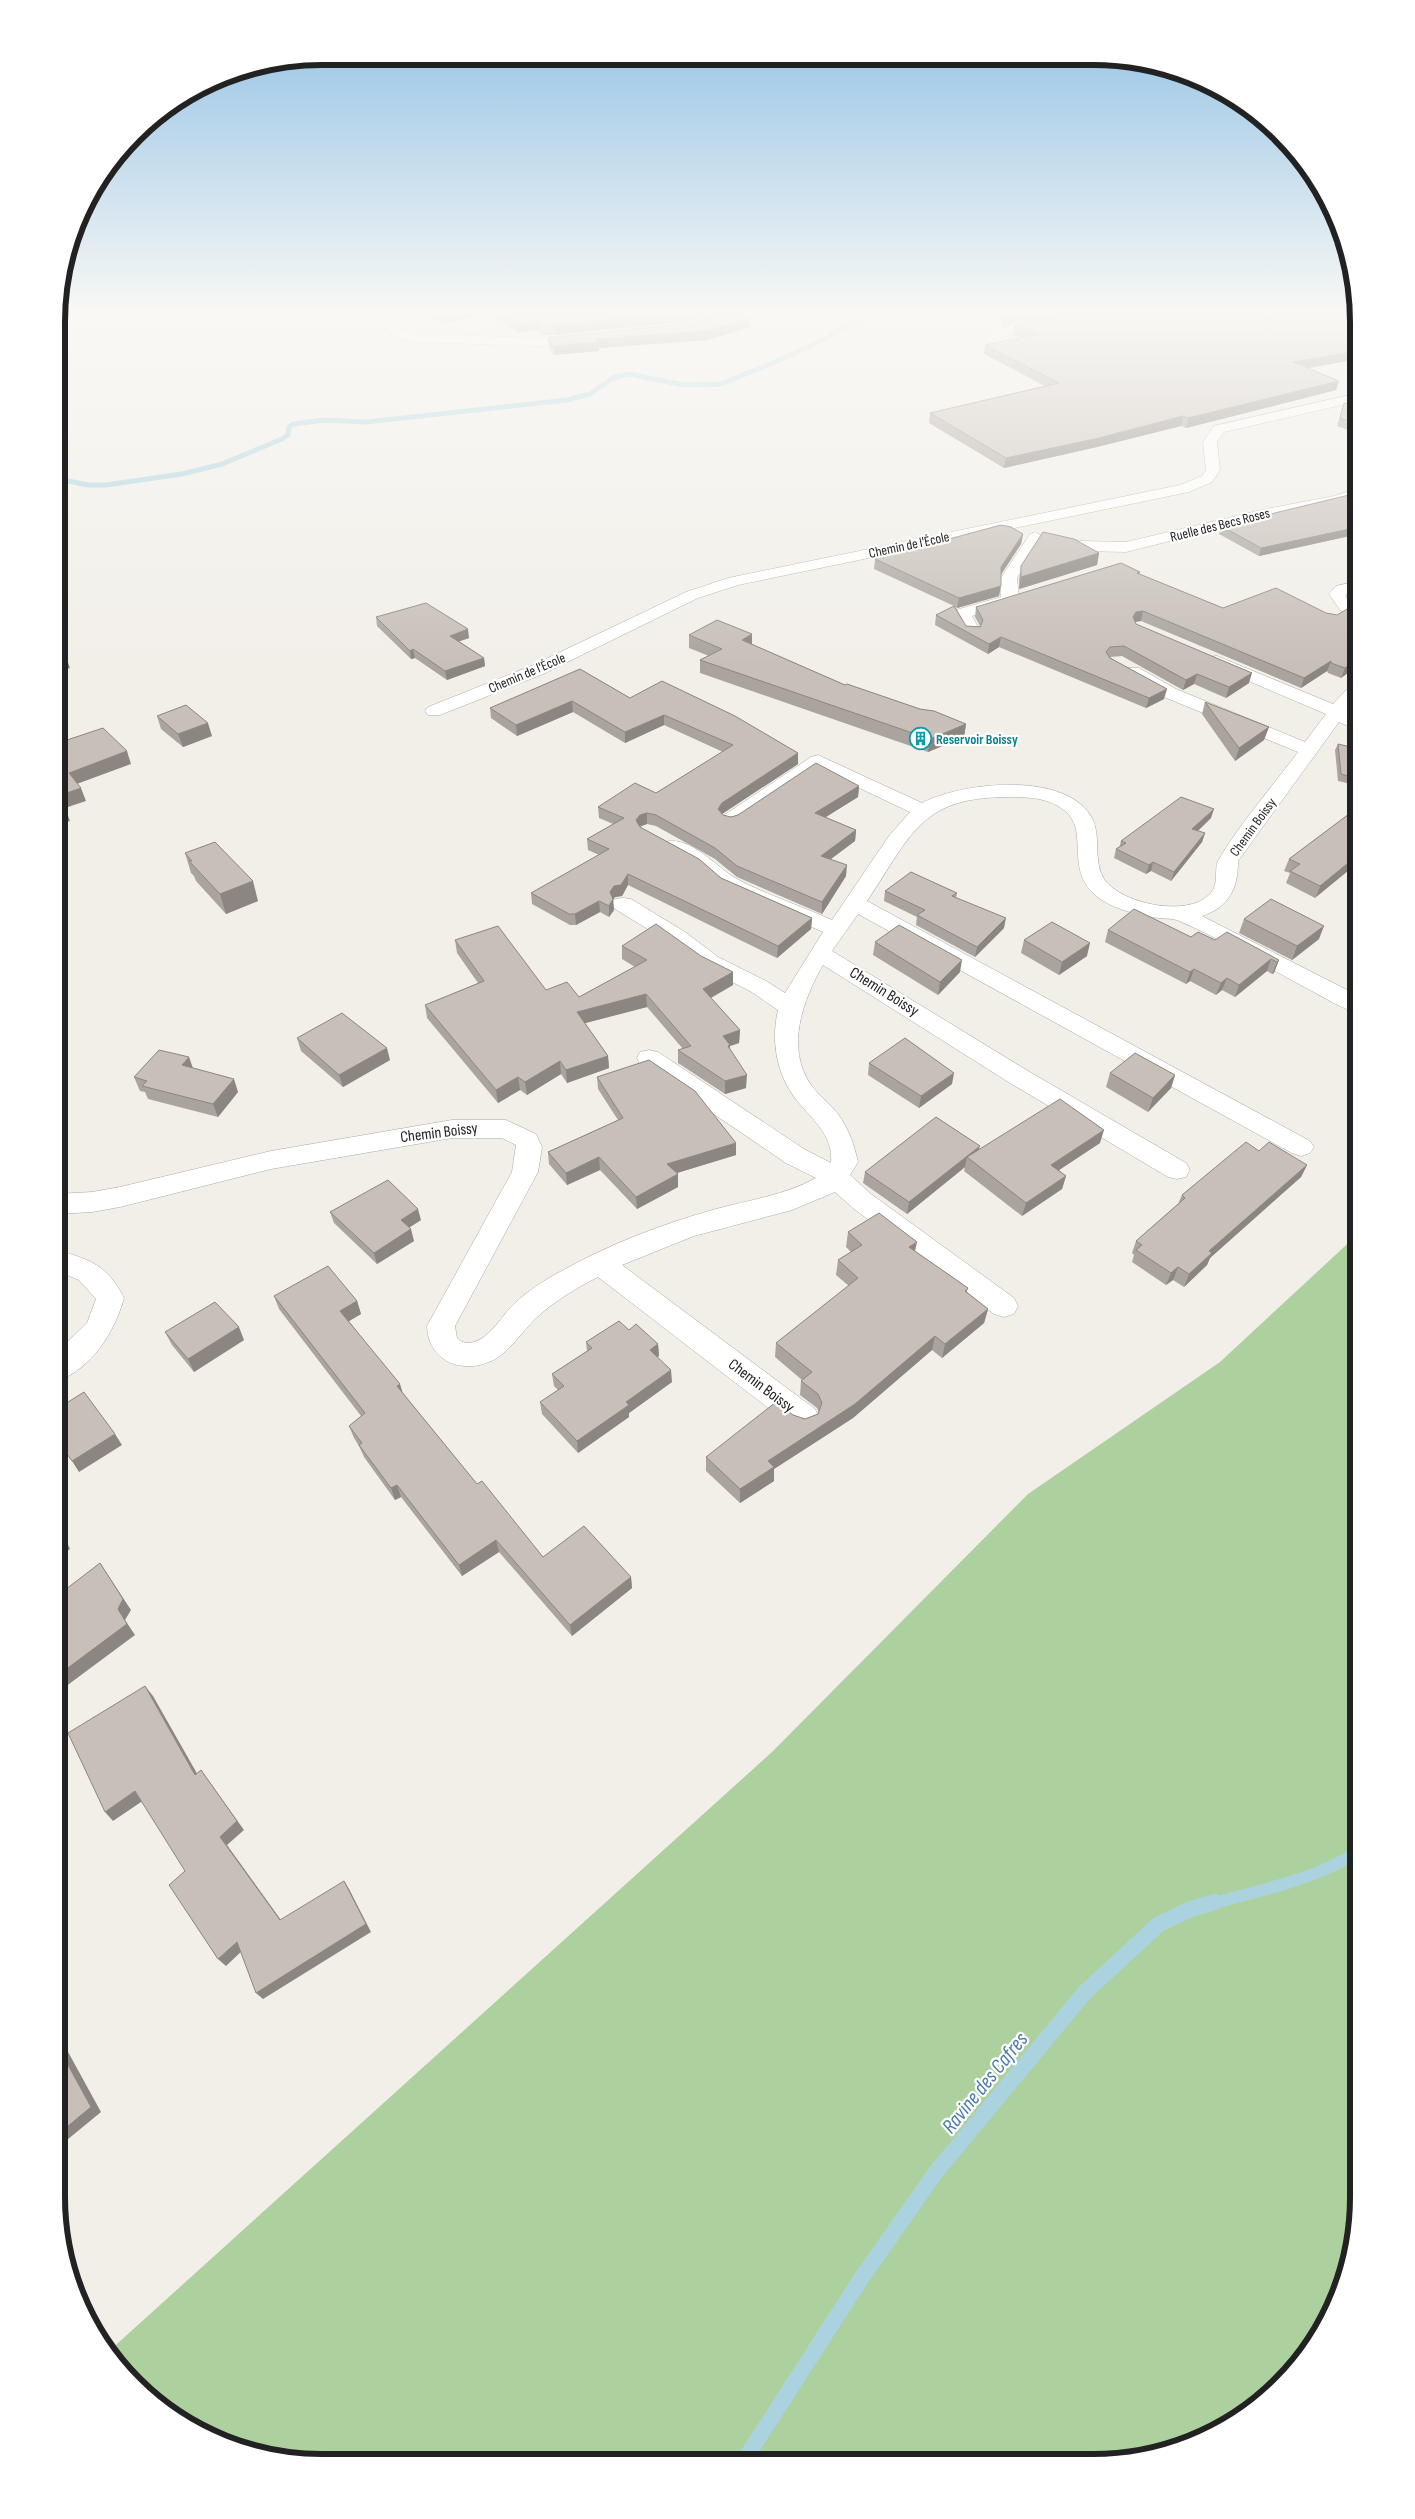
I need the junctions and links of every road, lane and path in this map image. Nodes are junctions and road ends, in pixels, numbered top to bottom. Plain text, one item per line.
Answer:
1 (1218, 430) edge
2 (1350, 495) edge
3 (993, 528) junction
4 (1035, 537) junction
5 (1080, 546) junction
6 (1108, 562) dead end
7 (1350, 588) edge
8 (1026, 594) edge
9 (1010, 599) junction
10 (1350, 610) edge
11 (972, 632) edge
12 (1204, 655) edge
13 (1115, 662) edge
14 (1350, 697) edge
15 (434, 711) dead end
16 (1336, 712) junction
17 (1350, 721) edge
18 (1309, 750) junction
19 (923, 811) junction
20 (730, 820) edge
21 (656, 837) edge
22 (855, 903) junction
23 (622, 904) dead end
24 (1178, 912) junction
25 (838, 930) junction
26 (821, 954) junction
27 (1350, 1002) edge
28 (790, 1007) junction
29 (649, 1058) edge
30 (1301, 1147) dead end
31 (1177, 1170) dead end
32 (835, 1176) junction
33 (65, 1204) edge
34 (65, 1263) edge
35 (600, 1263) junction
36 (1004, 1306) dead end
37 (65, 1362) edge
38 (804, 1418) edge

1 - 3 street, Chemin de l'École
2 - 5 street, Ruelle des Becs Roses
3 - 4 street, Ruelle des Becs Roses
3 - 15 street, Chemin de l'École
4 - 5 street, Ruelle des Becs Roses
4 - 9 street
5 - 6 street, Ruelle des Becs Roses
7 - 10 street
8 - 9 street
9 - 11 street
12 - 16 street
13 - 18 street
14 - 16 street, Chemin Boissy
16 - 17 street
16 - 18 street, Chemin Boissy
18 - 24 street, Chemin Boissy
19 - 20 street
19 - 22 street, Chemin Boissy
19 - 24 street, Chemin Boissy
21 - 25 street
22 - 25 street, Chemin Boissy
22 - 30 street
23 - 28 street
24 - 27 street
25 - 26 street, Chemin Boissy
26 - 28 street, Chemin Boissy
26 - 31 street, Chemin Boissy
28 - 32 street, Chemin Boissy
29 - 32 street
32 - 35 street, Chemin Boissy
32 - 36 street
33 - 35 street, Chemin Boissy
34 - 37 street
35 - 38 street, Chemin Boissy

